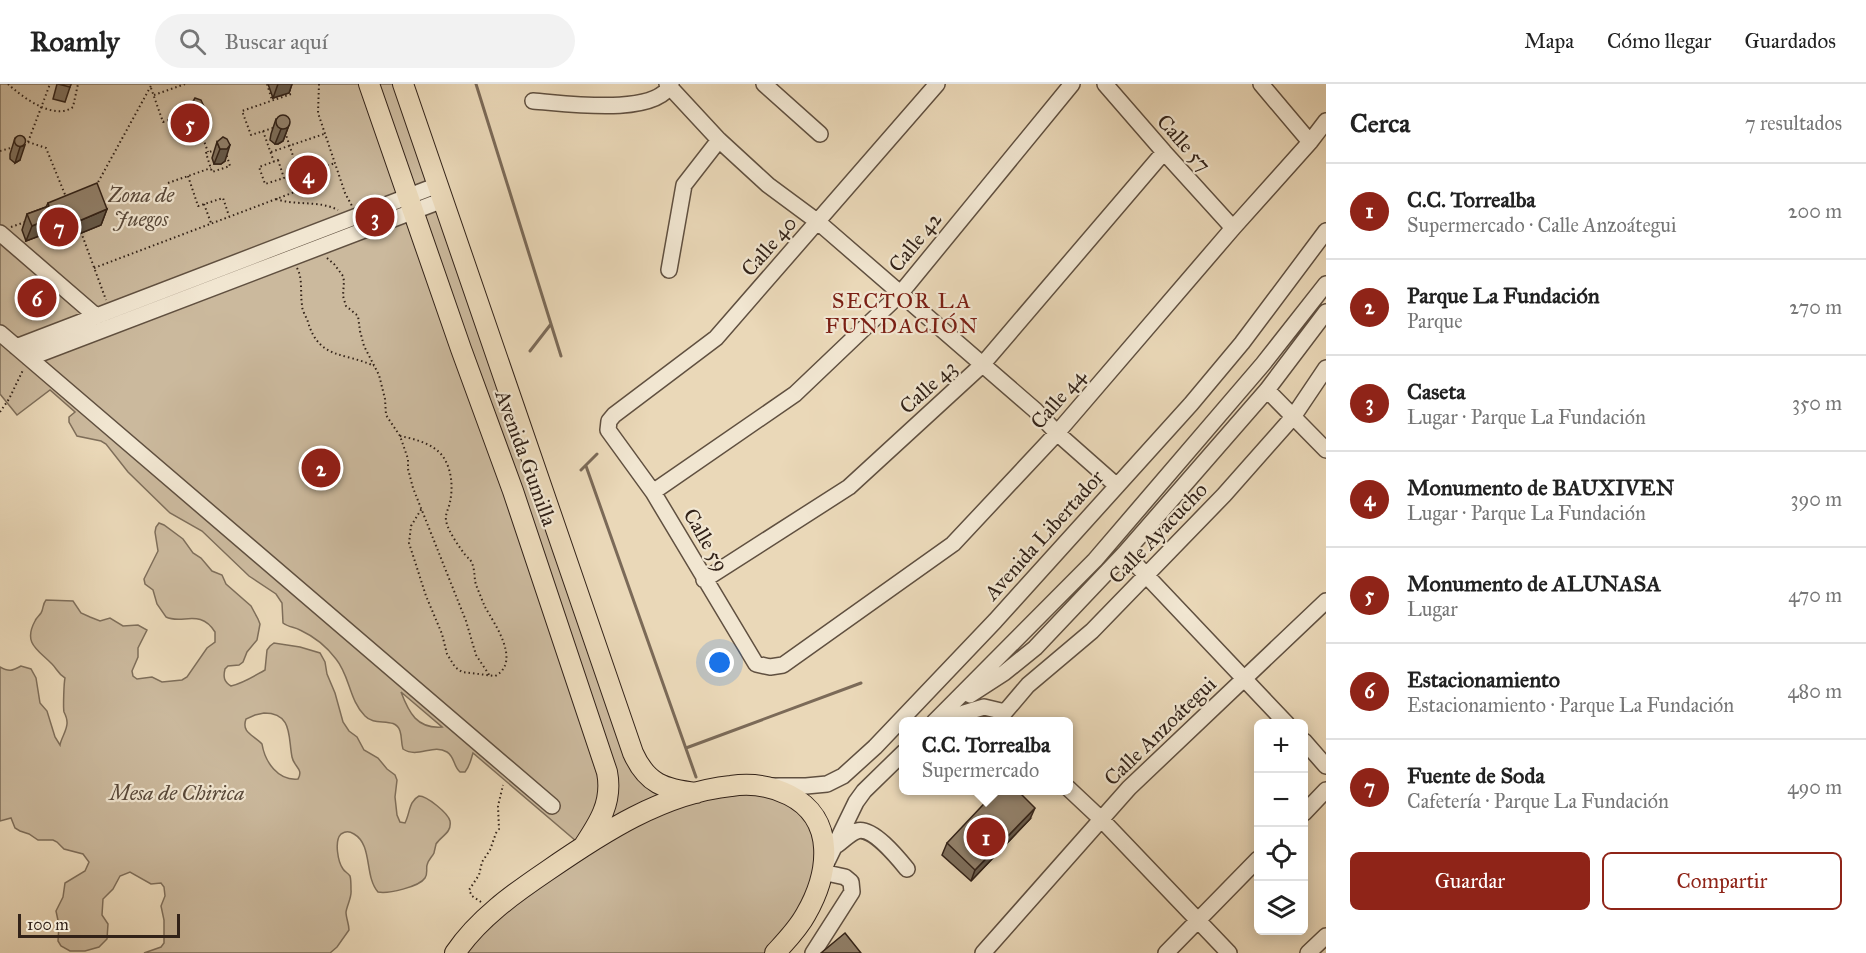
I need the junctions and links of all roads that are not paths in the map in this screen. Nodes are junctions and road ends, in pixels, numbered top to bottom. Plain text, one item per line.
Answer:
1 (369, 84) edge
2 (403, 84) edge
3 (764, 84) edge
4 (937, 84) edge
5 (1072, 84) edge
6 (1105, 84) edge
7 (1261, 84) edge
8 (669, 85) edge
9 (533, 101) dead end
10 (1326, 121) edge
11 (820, 134) dead end
12 (719, 140) junction
13 (1310, 142) junction
14 (1164, 153) junction
15 (440, 192) junction
16 (410, 204) junction
17 (818, 222) junction
18 (1233, 228) junction
19 (2, 231) edge
20 (1326, 231) edge
21 (669, 270) dead end
22 (1326, 284) edge
23 (900, 294) junction
24 (1326, 312) edge
25 (103, 314) junction
26 (0, 333) edge
27 (16, 347) junction
28 (29, 358) junction
29 (982, 365) junction
30 (1326, 368) edge
31 (1267, 390) junction
32 (614, 415) joint
33 (1293, 417) junction
34 (1057, 433) junction
35 (1326, 450) edge
36 (1117, 486) junction
37 (653, 492) junction
38 (1125, 553) junction
39 (1146, 575) junction
40 (704, 580) junction
41 (1326, 601) edge
42 (783, 665) joint
43 (1245, 678) junction
44 (988, 708) junction
45 (950, 714) edge
46 (904, 717) edge
47 (980, 717) edge
48 (1008, 717) edge
49 (1283, 719) edge
50 (899, 722) edge
51 (1308, 746) edge
52 (899, 756) edge
53 (899, 761) edge
54 (1326, 766) edge
55 (886, 770) junction
56 (743, 785) junction
57 (1326, 790) edge
58 (696, 793) junction
59 (1073, 793) edge
60 (552, 806) dead end
61 (1308, 809) edge
62 (1101, 819) junction
63 (584, 846) junction
64 (833, 849) junction
65 (1254, 862) edge
66 (907, 868) dead end
67 (822, 872) junction
68 (1198, 920) junction
69 (794, 931) junction
70 (1326, 936) edge
71 (455, 953) edge
72 (775, 953) edge
73 (790, 953) edge
74 (813, 953) edge
75 (983, 953) edge
76 (1166, 953) edge
77 (1228, 953) edge
78 (1308, 953) edge

1 - 16 main road, Avenida Gumilla
2 - 15 main road, Avenida Gumilla
3 - 11 street
4 - 17 street, Calle 40
5 - 23 street, Calle 42
6 - 14 street, Calle 57
7 - 13 street
8 - 9 street
8 - 12 street
10 - 13 street, Calle 44
12 - 17 street
12 - 21 street
13 - 18 street, Calle 44
14 - 18 street, Calle 57
14 - 29 street, Calle 43
15 - 16 street
15 - 58 main road, Avenida Gumilla
16 - 25 street
16 - 28 street
16 - 63 main road, Avenida Gumilla
17 - 23 street
17 - 32 street, Calle 40
18 - 34 street, Calle 44
19 - 25 street
20 - 36 street, Avenida Libertador
22 - 45 street
23 - 29 street
23 - 37 street, Calle 42
24 - 31 street
25 - 27 street
26 - 27 street
27 - 28 street
28 - 60 street
29 - 34 street
29 - 40 street, Calle 43
30 - 33 street, Calle Ayacucho
31 - 33 street
31 - 38 street
32 - 37 street, Calle 59
33 - 35 street
33 - 39 street, Calle Ayacucho
34 - 36 street
34 - 42 street, Calle 44
36 - 46 street, Avenida Libertador
37 - 40 street, Calle 59
38 - 39 street
38 - 45 street
39 - 43 street
39 - 48 street, Calle Ayacucho
40 - 42 street, Calle 59
41 - 43 street, Calle Anzoátegui
43 - 49 street
43 - 62 street, Calle Anzoátegui
44 - 45 street
44 - 47 street
44 - 48 street
50 - 56 street, Avenida Libertador
51 - 54 street
52 - 55 street
53 - 55 street
55 - 64 street
56 - 58 main road
56 - 67 main road
57 - 61 street
58 - 63 main road
59 - 62 street
62 - 68 street
62 - 75 street, Calle Anzoátegui
63 - 71 main road
64 - 66 street
64 - 67 street
65 - 68 street
67 - 69 main road
67 - 74 street
68 - 76 street
68 - 77 street
69 - 72 main road
69 - 73 main road
70 - 78 street

